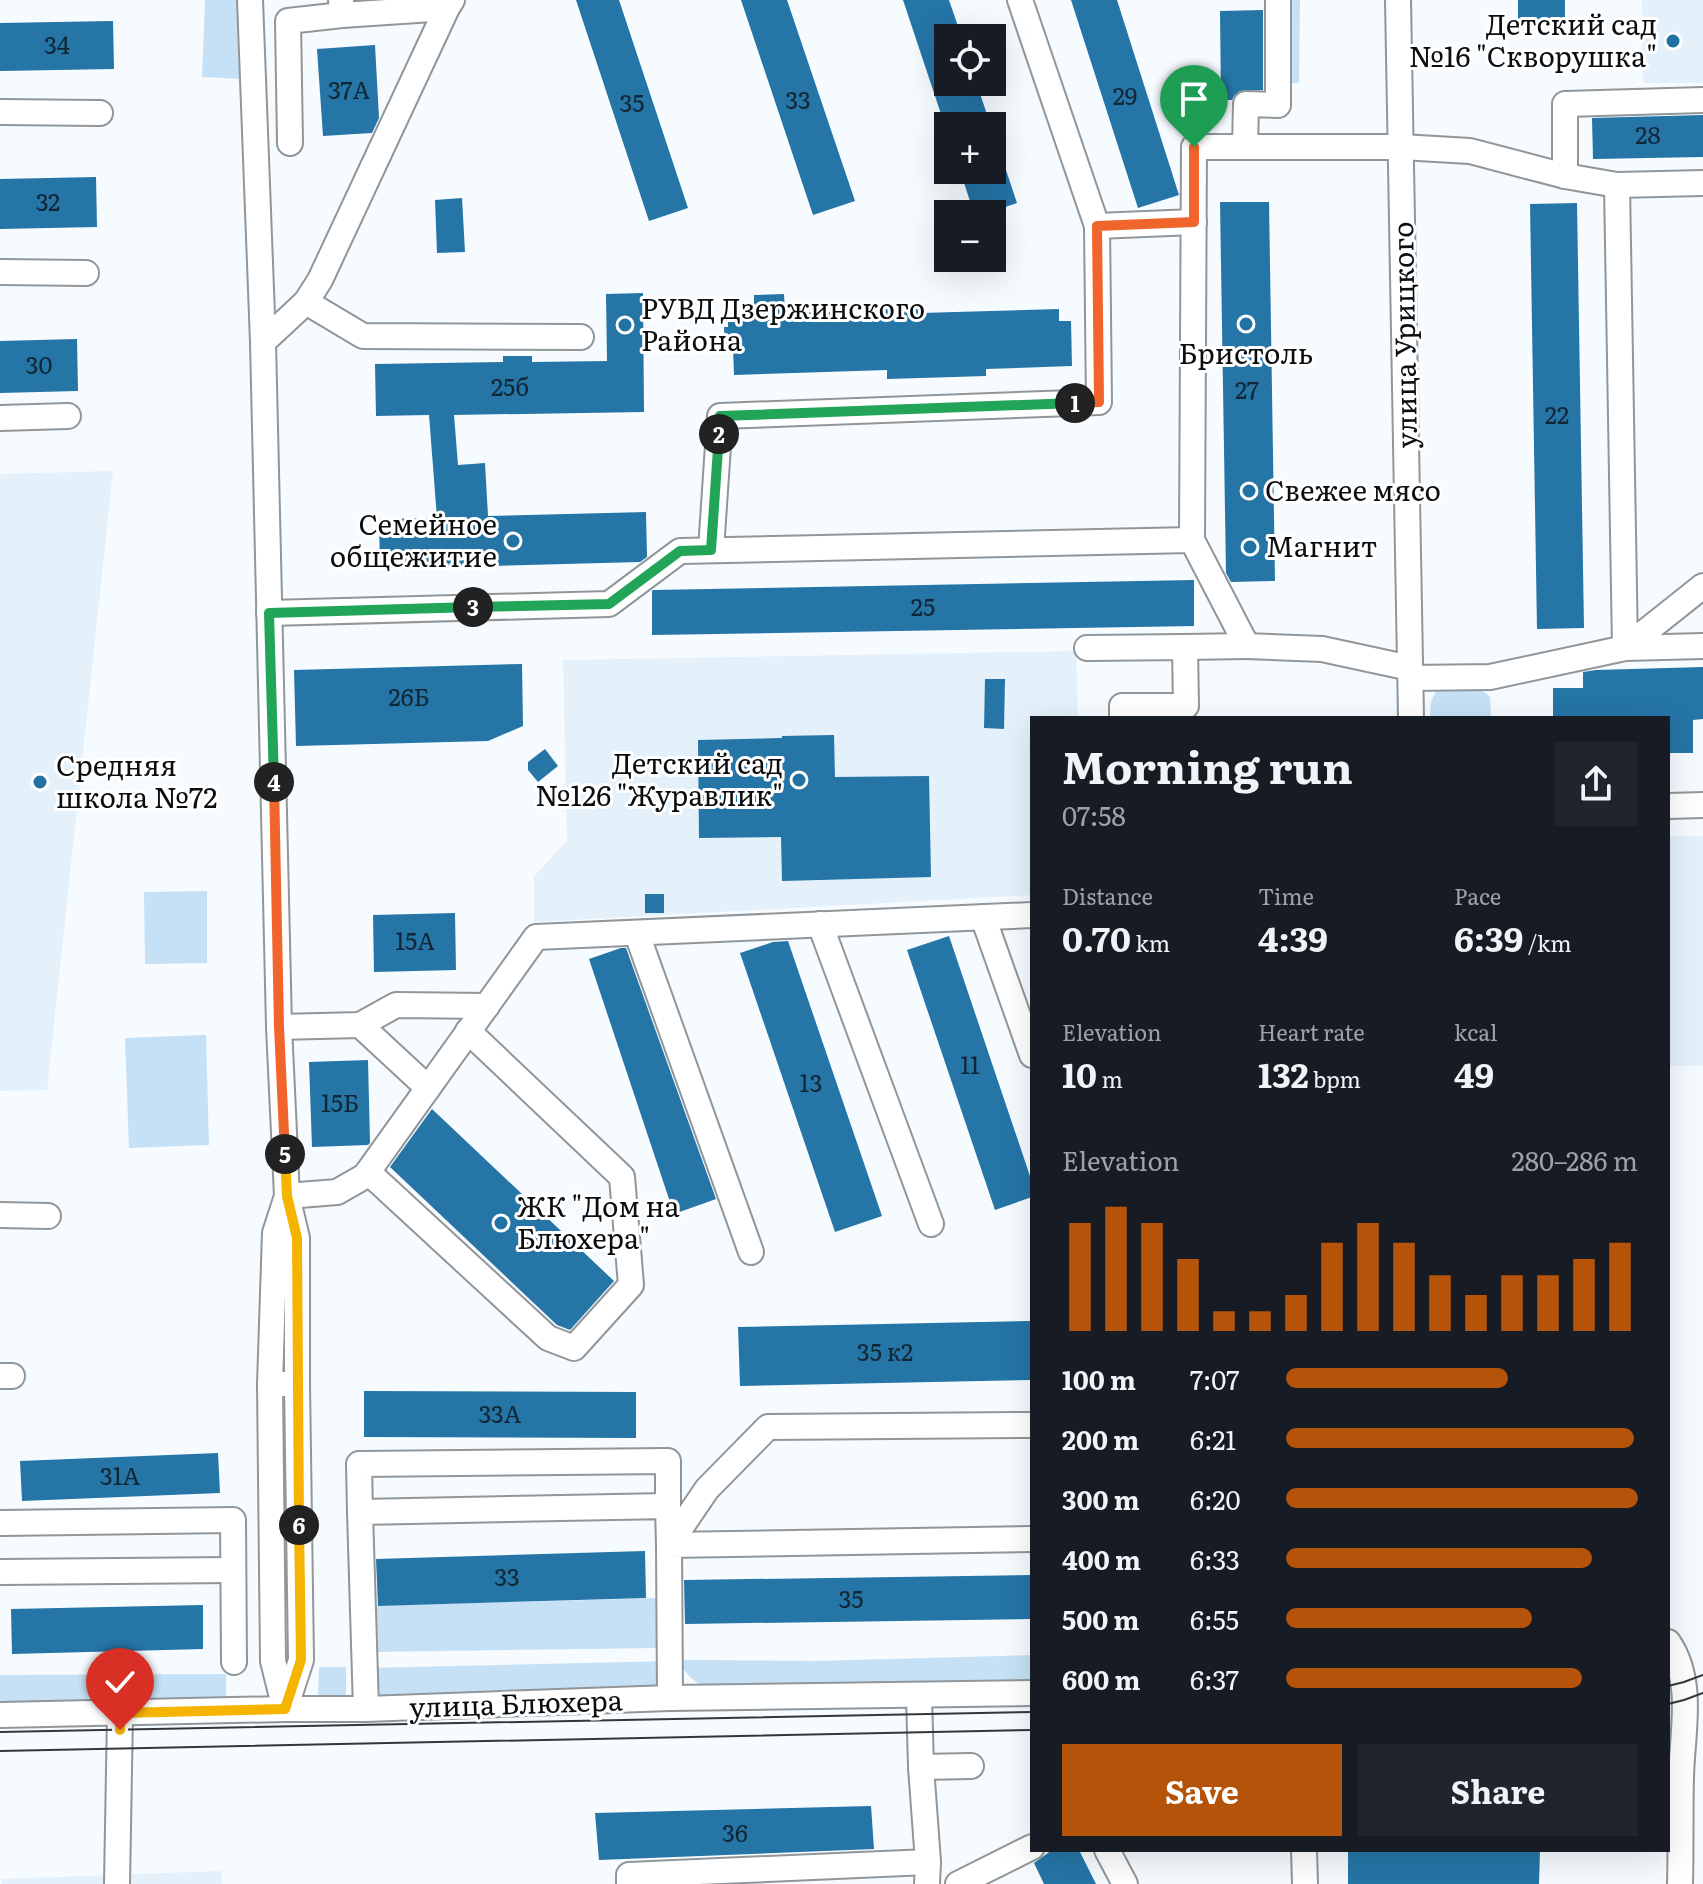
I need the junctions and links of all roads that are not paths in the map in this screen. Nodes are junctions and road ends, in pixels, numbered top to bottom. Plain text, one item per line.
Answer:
1 (250, 0) edge
2 (1020, 0) edge
3 (1278, 0) edge
4 (1398, 0) edge
5 (449, 4) edge
6 (342, 8) edge
7 (1703, 100) edge
8 (0, 112) edge
9 (100, 113) dead end
10 (290, 143) dead end
11 (1245, 147) junction
12 (1401, 147) junction
13 (1565, 176) junction
14 (1703, 183) edge
15 (1617, 185) junction
16 (1194, 222) junction
17 (1097, 226) junction
18 (0, 272) edge
19 (86, 273) dead end
20 (306, 302) junction
21 (581, 337) dead end
22 (263, 342) junction
23 (68, 416) dead end
24 (0, 418) edge
25 (1192, 540) junction
26 (711, 550) junction
27 (1703, 586) edge
28 (269, 613) junction
29 (1247, 646) junction
30 (1703, 646) edge
31 (1185, 647) junction
32 (1087, 648) dead end
33 (1625, 648) junction
34 (1411, 673) junction
35 (1122, 716) edge
36 (1411, 716) edge
37 (1703, 805) edge
38 (1670, 806) edge
39 (1030, 915) edge
40 (983, 917) junction
41 (820, 924) junction
42 (637, 934) junction
43 (487, 1006) junction
44 (360, 1025) junction
45 (279, 1027) junction
46 (468, 1031) junction
47 (1030, 1049) edge
48 (428, 1088) junction
49 (368, 1172) junction
50 (287, 1196) junction
51 (0, 1215) edge
52 (48, 1216) dead end
53 (931, 1224) dead end
54 (751, 1252) dead end
55 (270, 1384) junction
56 (297, 1384) junction
57 (1030, 1425) edge
58 (668, 1506) junction
59 (360, 1512) junction
60 (0, 1523) edge
61 (1030, 1539) edge
62 (669, 1545) junction
63 (233, 1570) junction
64 (0, 1572) edge
65 (1670, 1646) edge
66 (234, 1662) dead end
67 (1030, 1693) edge
68 (919, 1696) junction
69 (670, 1698) junction
70 (285, 1709) junction
71 (366, 1709) junction
72 (120, 1713) junction
73 (0, 1715) edge
74 (1694, 1728) edge
75 (971, 1766) dead end
76 (921, 1767) junction
77 (1030, 1848) edge
78 (1108, 1852) edge
79 (1304, 1852) edge
80 (927, 1873) edge
81 (117, 1884) edge
82 (629, 1884) edge
83 (958, 1884) edge
84 (1125, 1884) edge
85 (1305, 1884) edge
86 (1680, 1884) edge

1 - 22 street
2 - 17 street
3 - 11 street
4 - 12 street, улица Урицкого
5 - 6 street
5 - 20 street
6 - 10 street
7 - 13 street
8 - 9 street
11 - 12 street
11 - 16 street
12 - 13 street
12 - 34 street, улица Урицкого
13 - 15 street
14 - 15 street
15 - 33 street
16 - 17 street
16 - 25 street
17 - 26 street
18 - 19 street
20 - 21 street
20 - 22 street
22 - 28 street
23 - 24 street
25 - 26 street
25 - 29 street
26 - 28 street
27 - 33 street
28 - 45 street
29 - 31 street
29 - 34 street
30 - 33 street
31 - 32 street
31 - 35 street
33 - 34 street
34 - 36 street, улица Урицкого
37 - 38 street
39 - 40 street
40 - 41 street
40 - 47 street
41 - 42 street
41 - 53 street
42 - 43 street
42 - 54 street
43 - 44 street
43 - 46 street
44 - 45 street
44 - 48 street
45 - 50 street
46 - 48 street
46 - 49 street
48 - 49 street
49 - 50 street
50 - 55 street
50 - 56 street
51 - 52 street
55 - 56 street
55 - 70 street
56 - 70 street
57 - 62 street
58 - 59 street
58 - 59 street
58 - 62 street
59 - 71 street
60 - 63 street
61 - 62 street
62 - 69 street
63 - 64 street
63 - 66 street
65 - 74 street
67 - 68 street, улица Блюхера
68 - 69 street, улица Блюхера
68 - 76 street
69 - 71 street, улица Блюхера
70 - 71 street, улица Блюхера
70 - 72 street, улица Блюхера
72 - 73 street, улица Блюхера
72 - 81 street
74 - 86 street
75 - 76 street
76 - 80 street
77 - 83 street
78 - 84 street
79 - 85 street
80 - 82 street

